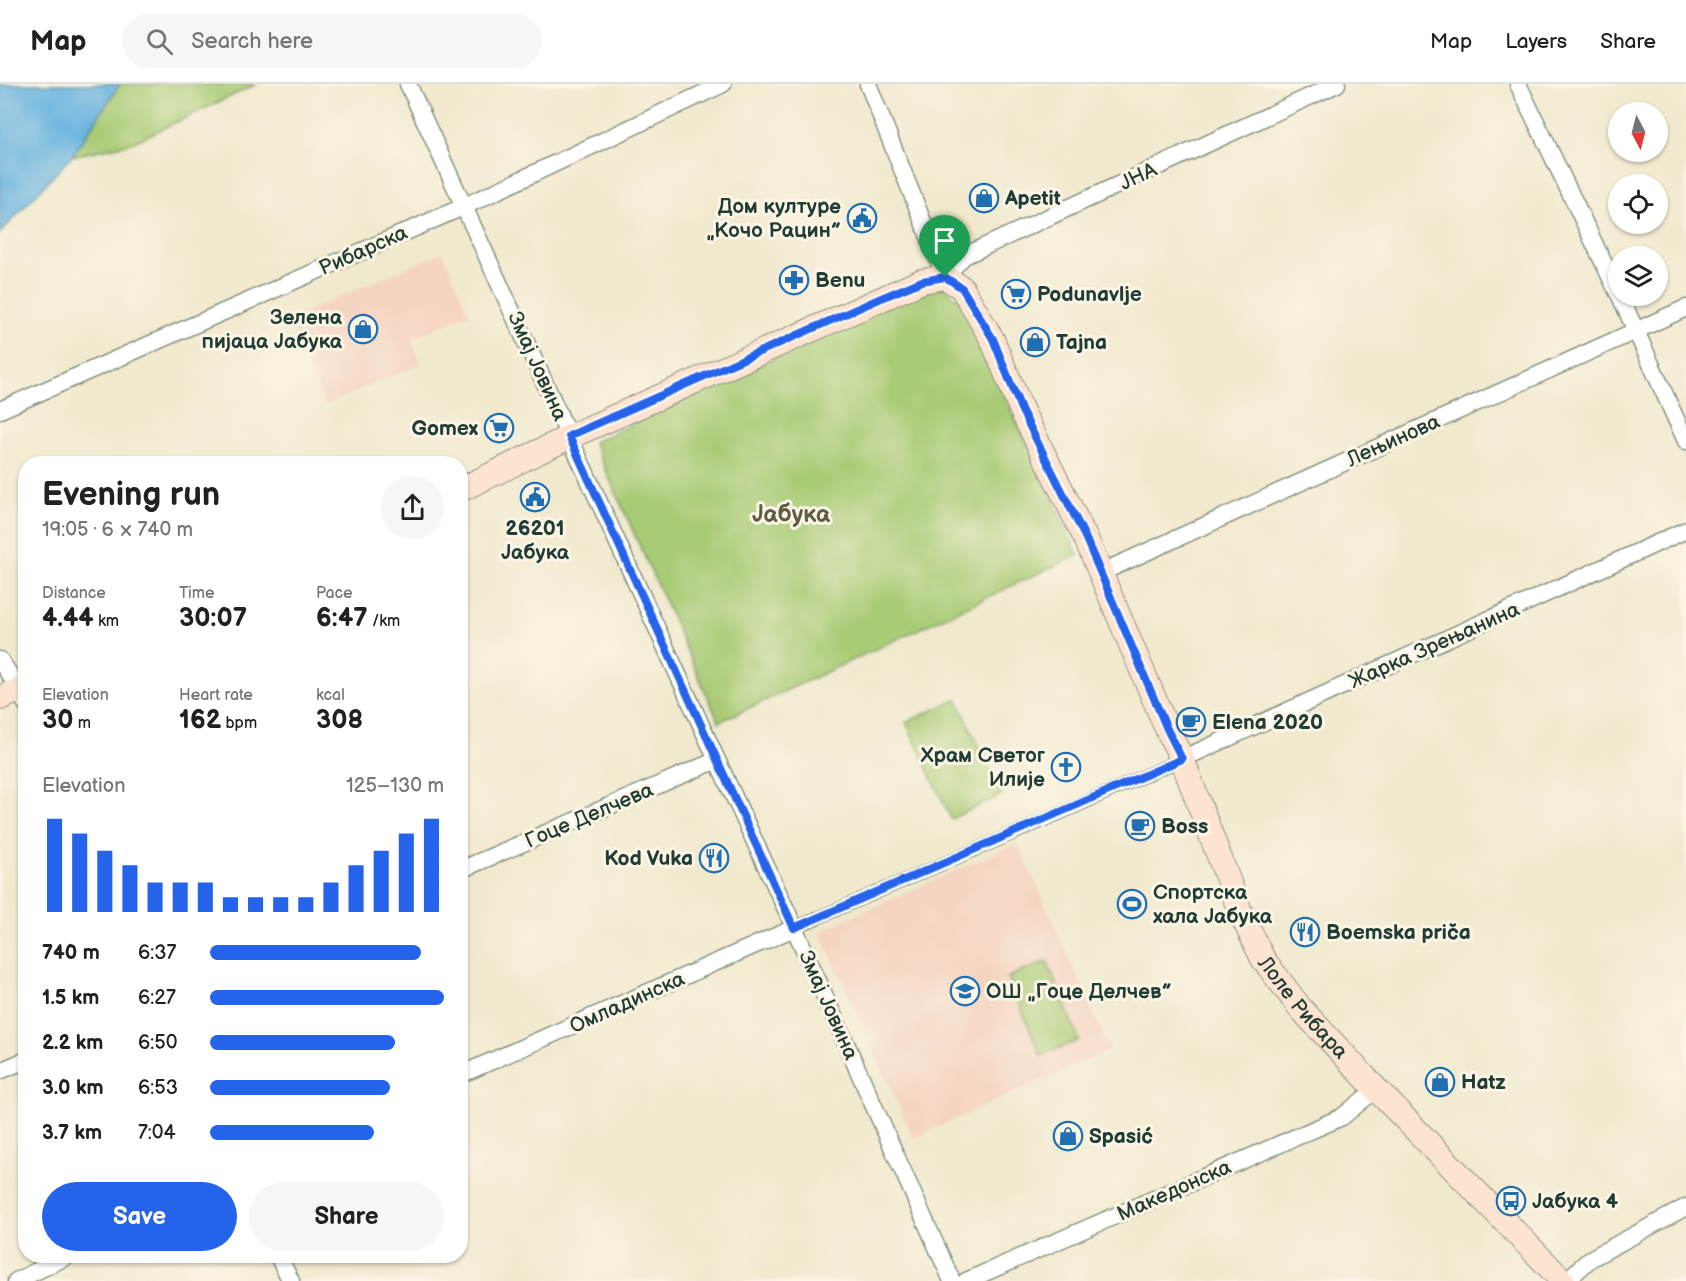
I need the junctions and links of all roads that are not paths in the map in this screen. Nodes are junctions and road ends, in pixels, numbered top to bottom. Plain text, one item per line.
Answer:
1 (408, 84) edge
2 (723, 84) edge
3 (868, 84) edge
4 (1337, 84) edge
5 (1518, 84) edge
6 (465, 206) junction
7 (1608, 271) edge
8 (945, 277) junction
9 (1625, 306) edge
10 (1686, 308) edge
11 (1636, 330) junction
12 (0, 410) edge
13 (569, 436) junction
14 (1686, 441) edge
15 (468, 486) edge
16 (1686, 530) edge
17 (1100, 573) junction
18 (0, 660) edge
19 (18, 694) edge
20 (1182, 759) junction
21 (717, 760) junction
22 (468, 867) edge
23 (794, 928) junction
24 (18, 1063) edge
25 (0, 1071) edge
26 (468, 1071) edge
27 (1376, 1089) junction
28 (1686, 1207) edge
29 (53, 1263) edge
30 (282, 1263) edge
31 (16, 1281) edge
32 (291, 1281) edge
33 (952, 1281) edge
34 (966, 1281) edge
35 (1565, 1281) edge

1 - 6 street, Змај Јовина
2 - 6 street, Рибарска
3 - 8 street, Лоле Рибара
4 - 8 street, ЈНА
5 - 7 street
6 - 12 street, Рибарска
6 - 13 street, Змај Јовина
8 - 13 main road
8 - 17 main road, Лоле Рибара
9 - 11 street
10 - 11 street, Лењинова
11 - 14 street
11 - 17 street, Лењинова
13 - 15 main road
13 - 21 street, Змај Јовина
16 - 20 street, Жарка Зрењанина
17 - 20 main road, Лоле Рибара
18 - 19 street
20 - 23 street
20 - 27 main road, Лоле Рибара
21 - 22 street, Гоце Делчева
21 - 23 street, Змај Јовина
23 - 26 street, Омладинска
23 - 33 street, Змај Јовина
24 - 25 street
27 - 34 street, Македонска
27 - 35 main road, Лоле Рибара
28 - 35 street
29 - 31 street
30 - 32 street

